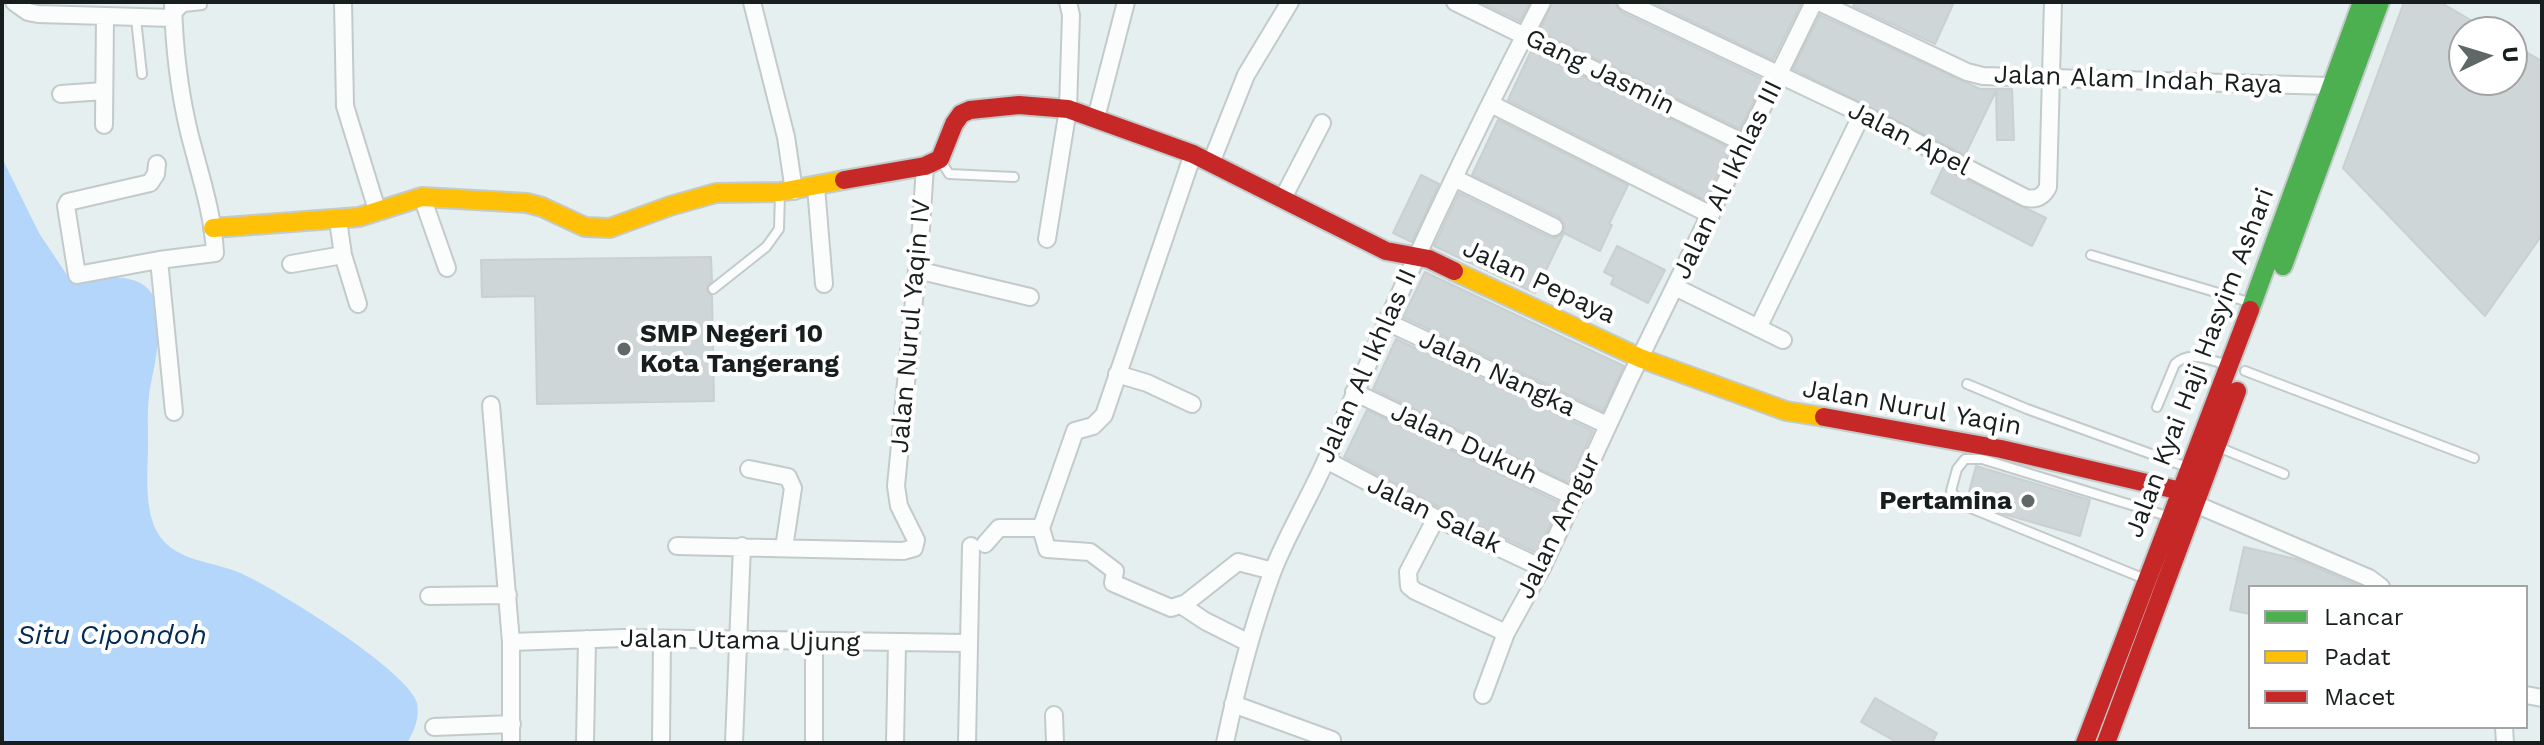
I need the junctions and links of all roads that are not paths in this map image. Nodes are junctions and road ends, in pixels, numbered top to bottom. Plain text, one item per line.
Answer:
1 (14, 2) edge
2 (343, 2) edge
3 (1068, 2) edge
4 (1126, 2) edge
5 (1290, 2) edge
6 (1455, 2) edge
7 (1542, 2) edge
8 (1626, 2) edge
9 (1817, 2) edge
10 (2053, 2) edge
11 (2362, 2) edge
12 (2380, 2) edge
13 (755, 4) edge
14 (202, 5) dead end
15 (173, 10) edge
16 (105, 17) junction
17 (136, 19) junction
18 (1525, 35) junction
19 (142, 74) dead end
20 (1780, 74) junction
21 (2052, 78) junction
22 (2330, 86) junction
23 (2349, 86) junction
24 (104, 91) junction
25 (61, 94) dead end
26 (1491, 104) junction
27 (1068, 109) junction
28 (1862, 114) junction
29 (1096, 118) junction
30 (1322, 123) dead end
31 (104, 125) dead end
32 (1746, 144) junction
33 (932, 162) junction
34 (1190, 163) junction
35 (1211, 163) junction
36 (157, 164) dead end
37 (1014, 177) dead end
38 (1454, 178) junction
39 (816, 187) junction
40 (787, 192) junction
41 (422, 197) junction
42 (1283, 198) junction
43 (377, 210) junction
44 (1711, 215) junction
45 (338, 220) junction
46 (1554, 227) dead end
47 (213, 228) junction
48 (1047, 239) dead end
49 (343, 255) junction
50 (2091, 255) dead end
51 (1416, 256) junction
52 (159, 260) junction
53 (291, 264) dead end
54 (447, 268) dead end
55 (917, 270) junction
56 (824, 284) dead end
57 (1675, 287) junction
58 (713, 289) dead end
59 (1030, 297) dead end
60 (2253, 303) junction
61 (358, 304) dead end
62 (1387, 322) junction
63 (1758, 328) junction
64 (1783, 340) dead end
65 (1640, 358) junction
66 (2238, 369) junction
67 (1117, 374) junction
68 (1967, 384) dead end
69 (1354, 392) junction
70 (1192, 404) dead end
71 (491, 405) dead end
72 (2157, 407) dead end
73 (174, 412) dead end
74 (1607, 425) junction
75 (2217, 446) junction
76 (2474, 458) dead end
77 (1326, 460) junction
78 (2189, 468) junction
79 (749, 469) dead end
80 (2284, 474) dead end
81 (2181, 491) junction
82 (1574, 497) junction
83 (2195, 504) junction
84 (2170, 517) junction
85 (1436, 518) junction
86 (1041, 528) junction
87 (677, 546) dead end
88 (742, 546) junction
89 (784, 548) junction
90 (1542, 568) junction
91 (1273, 571) junction
92 (2146, 579) junction
93 (2165, 584) junction
94 (2378, 585) edge
95 (508, 595) junction
96 (429, 596) dead end
97 (1181, 605) junction
98 (1506, 633) junction
99 (587, 639) junction
100 (662, 640) junction
101 (736, 640) junction
102 (511, 642) junction
103 (814, 642) junction
104 (968, 643) junction
105 (1249, 643) junction
106 (897, 644) junction
107 (1483, 695) dead end
108 (1233, 704) junction
109 (1054, 715) dead end
110 (512, 724) junction
111 (434, 727) dead end
112 (1332, 740) dead end
113 (511, 743) edge
114 (585, 743) edge
115 (661, 743) edge
116 (734, 743) edge
117 (814, 743) edge
118 (895, 743) edge
119 (967, 743) edge
120 (1055, 743) edge
121 (1225, 743) edge
122 (2085, 743) edge
123 (2106, 743) edge

1 - 16 street
2 - 43 street
3 - 27 street
4 - 29 street
5 - 35 street
6 - 18 street, Gang Jasmin
7 - 18 street, Jalan Al Ikhlas II
8 - 20 street, Jalan Apel
9 - 20 street, Jalan Al Ikhlas III
9 - 21 street, Jalan Alam Indah Raya
10 - 21 street
11 - 22 street, Jalan Kyai Haji Hasyim Ashari
12 - 23 street, Jalan Kyai Haji Hasyim Ashari
13 - 40 street
14 - 15 lane
15 - 17 street
15 - 47 street
16 - 17 street
16 - 24 street
17 - 19 lane
18 - 26 street, Jalan Al Ikhlas II
18 - 32 street, Gang Jasmin
20 - 28 street, Jalan Apel
20 - 32 street, Jalan Al Ikhlas III
21 - 22 street, Jalan Alam Indah Raya
21 - 28 street, Jalan Apel
22 - 23 street
22 - 60 street, Jalan Kyai Haji Hasyim Ashari
23 - 66 street, Jalan Kyai Haji Hasyim Ashari
24 - 25 street
24 - 31 street
26 - 38 street, Jalan Al Ikhlas II
26 - 44 street
27 - 29 street, Jalan Pepaya
27 - 33 street, Jalan Pepaya
27 - 48 street
28 - 63 street
29 - 34 street, Jalan Pepaya
30 - 42 street
32 - 44 street, Jalan Al Ikhlas III
33 - 37 lane
33 - 39 street
33 - 55 street, Jalan Nurul Yaqin IV
34 - 35 street, Jalan Pepaya
34 - 67 street
35 - 42 street, Jalan Pepaya
36 - 52 street
38 - 46 street
38 - 51 street, Jalan Al Ikhlas II
39 - 40 street
39 - 56 street
40 - 41 street
40 - 58 lane
41 - 43 street
41 - 54 street
42 - 51 street, Jalan Pepaya
43 - 45 street
44 - 57 street, Jalan Al Ikhlas III
45 - 47 street
45 - 49 street
47 - 52 street
49 - 53 street
49 - 61 street
50 - 60 lane
51 - 62 street, Jalan Al Ikhlas II
51 - 65 street, Jalan Pepaya
52 - 73 street
55 - 59 street
55 - 89 street, Jalan Nurul Yaqin IV
57 - 63 street
57 - 65 street, Jalan Al Ikhlas III
60 - 66 street, Jalan Kyai Haji Hasyim Ashari
62 - 69 street, Jalan Al Ikhlas II
62 - 74 street, Jalan Nangka
63 - 64 street
65 - 74 street, Jalan Amgur
65 - 81 street, Jalan Nurul Yaqin
66 - 72 lane
66 - 75 street, Jalan Kyai Haji Hasyim Ashari
66 - 76 lane
66 - 78 street, Jalan Kyai Haji Hasyim Ashari
67 - 70 street
67 - 86 street
68 - 78 lane
69 - 77 street, Jalan Al Ikhlas II
69 - 82 street, Jalan Dukuh
71 - 95 street
74 - 82 street, Jalan Amgur
75 - 80 lane
75 - 83 street, Jalan Kyai Haji Hasyim Ashari
77 - 85 street, Jalan Salak
77 - 91 street, Jalan Al Ikhlas II
78 - 81 street, Jalan Kyai Haji Hasyim Ashari
79 - 89 street
81 - 84 street, Jalan Kyai Haji Hasyim Ashari
82 - 90 street, Jalan Amgur
83 - 93 street, Jalan Kyai Haji Hasyim Ashari
83 - 94 street
84 - 92 street, Jalan Kyai Haji Hasyim Ashari
84 - 92 lane
85 - 90 street, Jalan Salak
85 - 98 street
86 - 97 street
86 - 104 street
87 - 88 street
88 - 89 street
88 - 101 street
90 - 98 street, Jalan Amgur
91 - 97 street
91 - 105 street, Jalan Al Ikhlas II
92 - 93 street
92 - 122 street, Jalan Kyai Haji Hasyim Ashari
93 - 123 street, Jalan Kyai Haji Hasyim Ashari
95 - 96 street
95 - 102 street
97 - 105 street
98 - 107 street, Jalan Amgur
99 - 100 street, Jalan Utama Ujung
99 - 102 street, Jalan Utama Ujung
99 - 114 street
100 - 101 street, Jalan Utama Ujung
100 - 115 street
101 - 103 street, Jalan Utama Ujung
101 - 116 street
102 - 110 street
103 - 106 street, Jalan Utama Ujung
103 - 117 street
104 - 106 street, Jalan Utama Ujung
104 - 119 street
105 - 108 street, Jalan Al Ikhlas II
106 - 118 street
108 - 112 street
108 - 121 street, Jalan Al Ikhlas II
109 - 120 street
110 - 111 street
110 - 113 street

